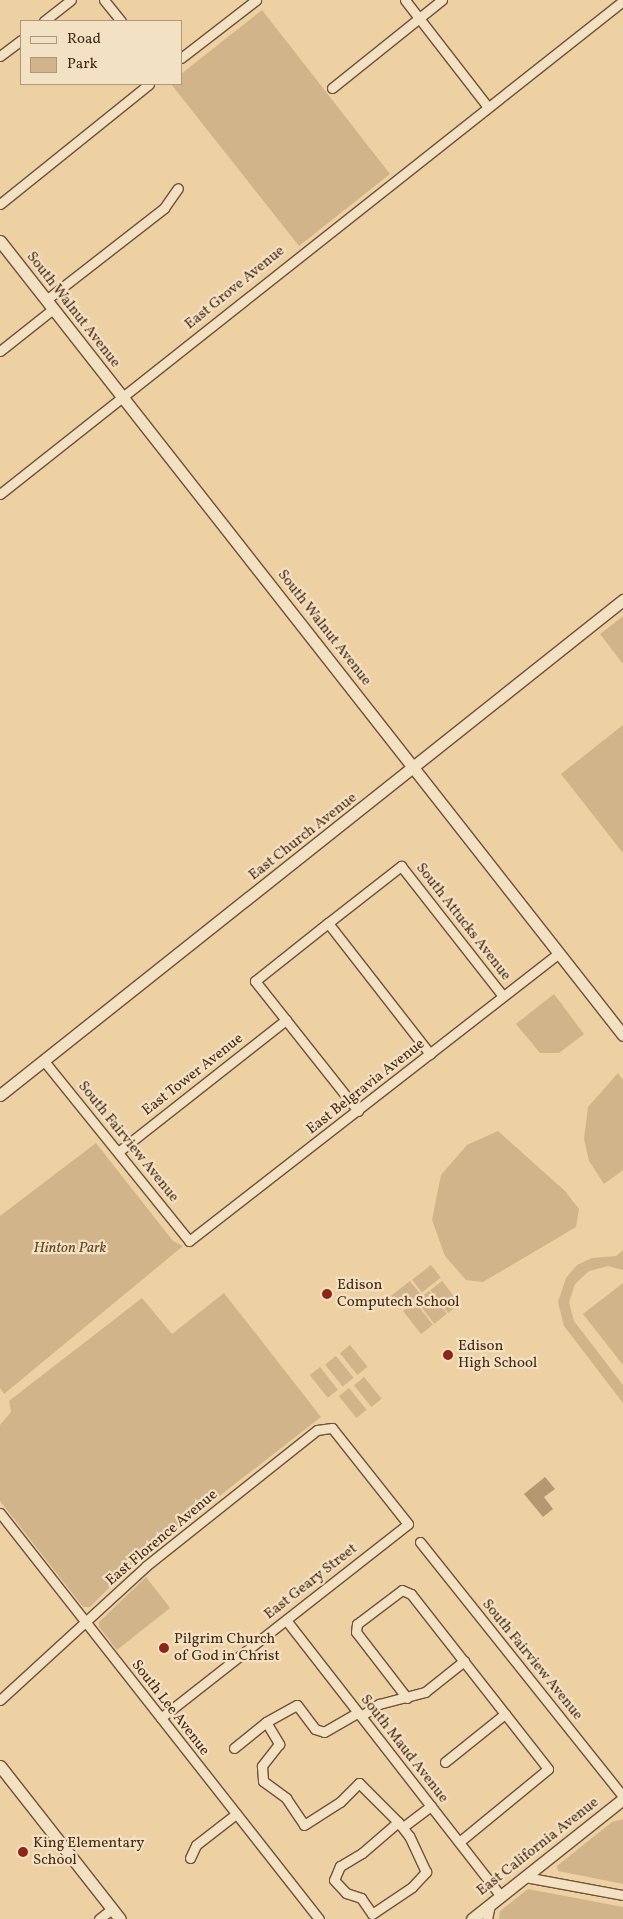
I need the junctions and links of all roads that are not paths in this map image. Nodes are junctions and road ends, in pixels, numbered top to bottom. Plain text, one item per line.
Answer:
1 (71, 0) edge
2 (104, 0) edge
3 (256, 0) edge
4 (405, 0) edge
5 (442, 0) edge
6 (623, 1) edge
7 (419, 18) junction
8 (45, 20) edge
9 (120, 20) edge
10 (20, 41) edge
11 (0, 56) edge
12 (182, 57) edge
13 (148, 85) edge
14 (332, 88) dead end
15 (488, 107) junction
16 (178, 188) dead end
17 (0, 204) edge
18 (0, 241) edge
19 (50, 305) junction
20 (0, 351) edge
21 (122, 397) junction
22 (0, 494) edge
23 (623, 600) edge
24 (415, 768) junction
25 (328, 923) junction
26 (559, 953) junction
27 (503, 996) junction
28 (286, 1020) junction
29 (623, 1035) edge
30 (430, 1054) junction
31 (44, 1061) junction
32 (0, 1095) edge
33 (358, 1111) junction
34 (118, 1152) junction
35 (190, 1242) joint
36 (327, 1426) joint
37 (0, 1513) edge
38 (420, 1542) dead end
39 (286, 1620) junction
40 (86, 1623) junction
41 (464, 1661) junction
42 (406, 1698) junction
43 (0, 1700) edge
44 (359, 1714) junction
45 (505, 1714) junction
46 (161, 1718) junction
47 (266, 1722) junction
48 (234, 1748) dead end
49 (445, 1762) dead end
50 (0, 1766) edge
51 (623, 1798) edge
52 (431, 1806) junction
53 (236, 1814) junction
54 (400, 1825) junction
55 (458, 1842) junction
56 (190, 1858) dead end
57 (526, 1877) junction
58 (623, 1894) edge
59 (500, 1896) junction
60 (490, 1905) junction
61 (112, 1909) junction
62 (99, 1919) edge
63 (120, 1919) edge
64 (319, 1919) edge
65 (472, 1919) edge
66 (487, 1919) edge

1 - 8 street
2 - 9 street
3 - 12 street
4 - 7 street
5 - 7 street
6 - 15 street, East Grove Avenue
7 - 14 street
7 - 15 street
10 - 11 street
13 - 17 street
15 - 21 street, East Grove Avenue
16 - 19 street
18 - 19 street, South Walnut Avenue
19 - 20 street
19 - 21 street, South Walnut Avenue
21 - 22 street, East Grove Avenue
21 - 24 street, South Walnut Avenue
23 - 24 street, East Church Avenue
24 - 26 street, South Walnut Avenue
24 - 31 street, East Church Avenue
25 - 27 street, South Attucks Avenue
25 - 28 street
25 - 30 street
26 - 27 street, East Belgravia Avenue
26 - 29 street, South Walnut Avenue
27 - 30 street, East Belgravia Avenue
28 - 33 street
28 - 34 street, East Tower Avenue
30 - 33 street, East Belgravia Avenue
31 - 32 street, East Church Avenue
31 - 34 street, South Fairview Avenue
33 - 35 street, East Belgravia Avenue
34 - 35 street, South Fairview Avenue
36 - 39 street, East Geary Street
36 - 40 street, East Florence Avenue
37 - 40 street, South Lee Avenue
38 - 51 street, South Fairview Avenue
39 - 44 street, South Maud Avenue
39 - 46 street, East Geary Street
40 - 43 street, East Florence Avenue
40 - 46 street, South Lee Avenue
41 - 42 street
41 - 42 street
41 - 45 street
42 - 44 street
44 - 47 street
44 - 52 street, South Maud Avenue
45 - 49 street
45 - 55 street
46 - 53 street, South Lee Avenue
47 - 48 street
47 - 54 street
50 - 61 street
51 - 57 street, East California Avenue
52 - 54 street
52 - 55 street, South Maud Avenue
53 - 56 street
53 - 64 street, South Lee Avenue
54 - 54 street
55 - 59 street, South Maud Avenue
57 - 58 street
57 - 59 street, East California Avenue
59 - 60 street, East California Avenue
60 - 65 street, East California Avenue
60 - 66 street
61 - 62 street
61 - 63 street

